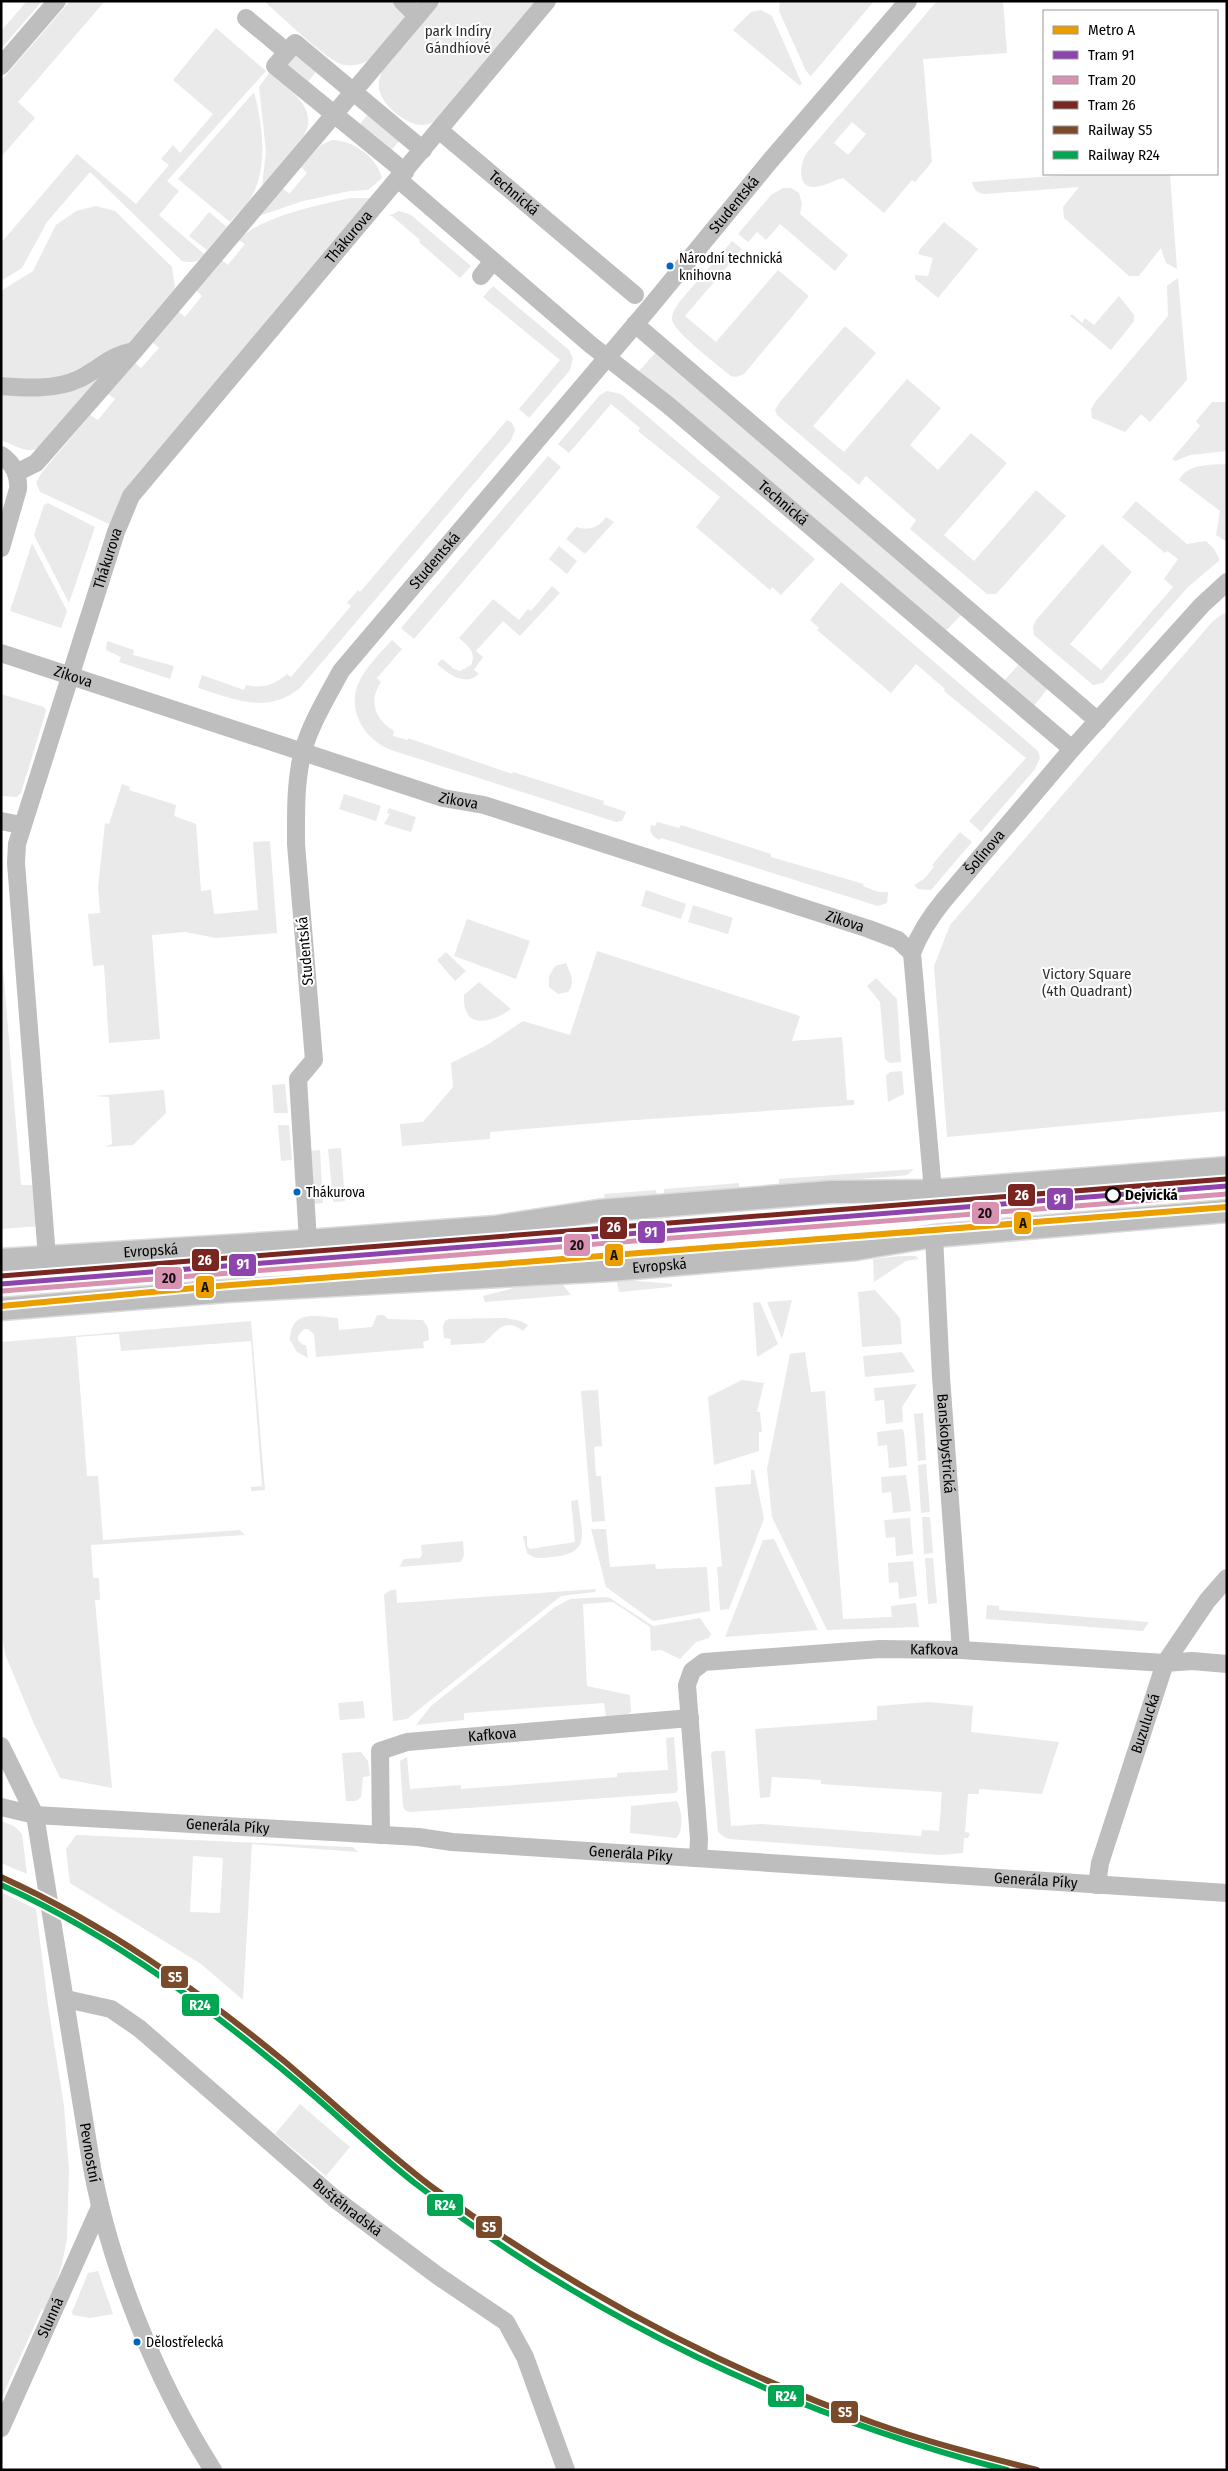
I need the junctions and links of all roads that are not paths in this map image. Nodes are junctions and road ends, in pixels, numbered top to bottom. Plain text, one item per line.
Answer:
1 (57, 1) edge
2 (402, 1) edge
3 (430, 1) edge
4 (547, 1) edge
5 (908, 1) edge
6 (417, 16) junction
7 (246, 18) dead end
8 (287, 52) junction
9 (1, 66) edge
10 (352, 92) junction
11 (333, 115) junction
12 (439, 130) junction
13 (423, 150) junction
14 (402, 176) junction
15 (494, 261) junction
16 (481, 276) dead end
17 (634, 295) dead end
18 (635, 324) junction
19 (134, 351) junction
20 (608, 356) junction
21 (1, 386) edge
22 (1, 455) edge
23 (16, 473) junction
24 (1, 548) edge
25 (1227, 582) edge
26 (1, 653) edge
27 (70, 675) junction
28 (1098, 721) junction
29 (1072, 749) junction
30 (303, 752) junction
31 (1, 820) edge
32 (21, 825) junction
33 (912, 953) junction
34 (1227, 1168) edge
35 (933, 1191) junction
36 (1227, 1212) edge
37 (934, 1236) junction
38 (308, 1241) junction
39 (47, 1257) junction
40 (1, 1260) edge
41 (1, 1309) edge
42 (1227, 1578) edge
43 (961, 1650) junction
44 (1164, 1663) junction
45 (1227, 1664) edge
46 (690, 1718) junction
47 (1, 1746) edge
48 (1, 1807) edge
49 (35, 1814) junction
50 (381, 1835) junction
51 (698, 1858) junction
52 (1097, 1885) junction
53 (1227, 1893) edge
54 (66, 1999) junction
55 (100, 2207) junction
56 (1, 2428) edge
57 (213, 2470) edge
58 (566, 2470) edge

1 - 9 street
2 - 6 street
3 - 6 street
4 - 12 street, Thákurova
5 - 18 street, Studentská
6 - 10 street
7 - 8 street
8 - 10 street
8 - 11 street, Technická
10 - 11 street
10 - 13 street
11 - 14 street, Technická
11 - 19 street
12 - 13 street, Thákurova
12 - 17 street, Technická
13 - 14 street, Thákurova
14 - 15 street, Technická
14 - 27 street, Thákurova
15 - 16 street
15 - 20 street, Technická
18 - 20 street, Studentská
18 - 28 street
19 - 21 street
19 - 23 street
20 - 29 street, Technická
20 - 30 street, Studentská
22 - 23 street
23 - 24 street
25 - 28 street, Šolínova
26 - 27 street, Zikova
27 - 30 street, Zikova
27 - 32 street, Thákurova
28 - 29 street, Šolínova
29 - 33 street, Šolínova
30 - 33 street, Zikova
30 - 38 street, Studentská
31 - 32 street
32 - 39 street, Thákurova
33 - 35 street, Šolínova
34 - 35 main road, Evropská
35 - 38 main road, Evropská
36 - 37 main road, Evropská
37 - 41 main road, Evropská
37 - 43 street, Banskobystrická
38 - 39 main road, Evropská
39 - 40 main road, Evropská
42 - 44 street, Buzulucká
43 - 44 street, Kafkova
43 - 46 street, Kafkova
44 - 45 street, Kafkova
44 - 52 street, Buzulucká
46 - 50 street, Kafkova
46 - 51 street, Kafkova
47 - 49 street, Pevnostní
48 - 49 street, Generála Píky
49 - 50 street, Generála Píky
49 - 54 street, Pevnostní
50 - 51 street, Generála Píky
51 - 52 street, Generála Píky
52 - 53 street, Generála Píky
54 - 55 street, Pevnostní
54 - 58 street, Buštěhradská
55 - 56 street, Slunná
55 - 57 street, Pevnostní

